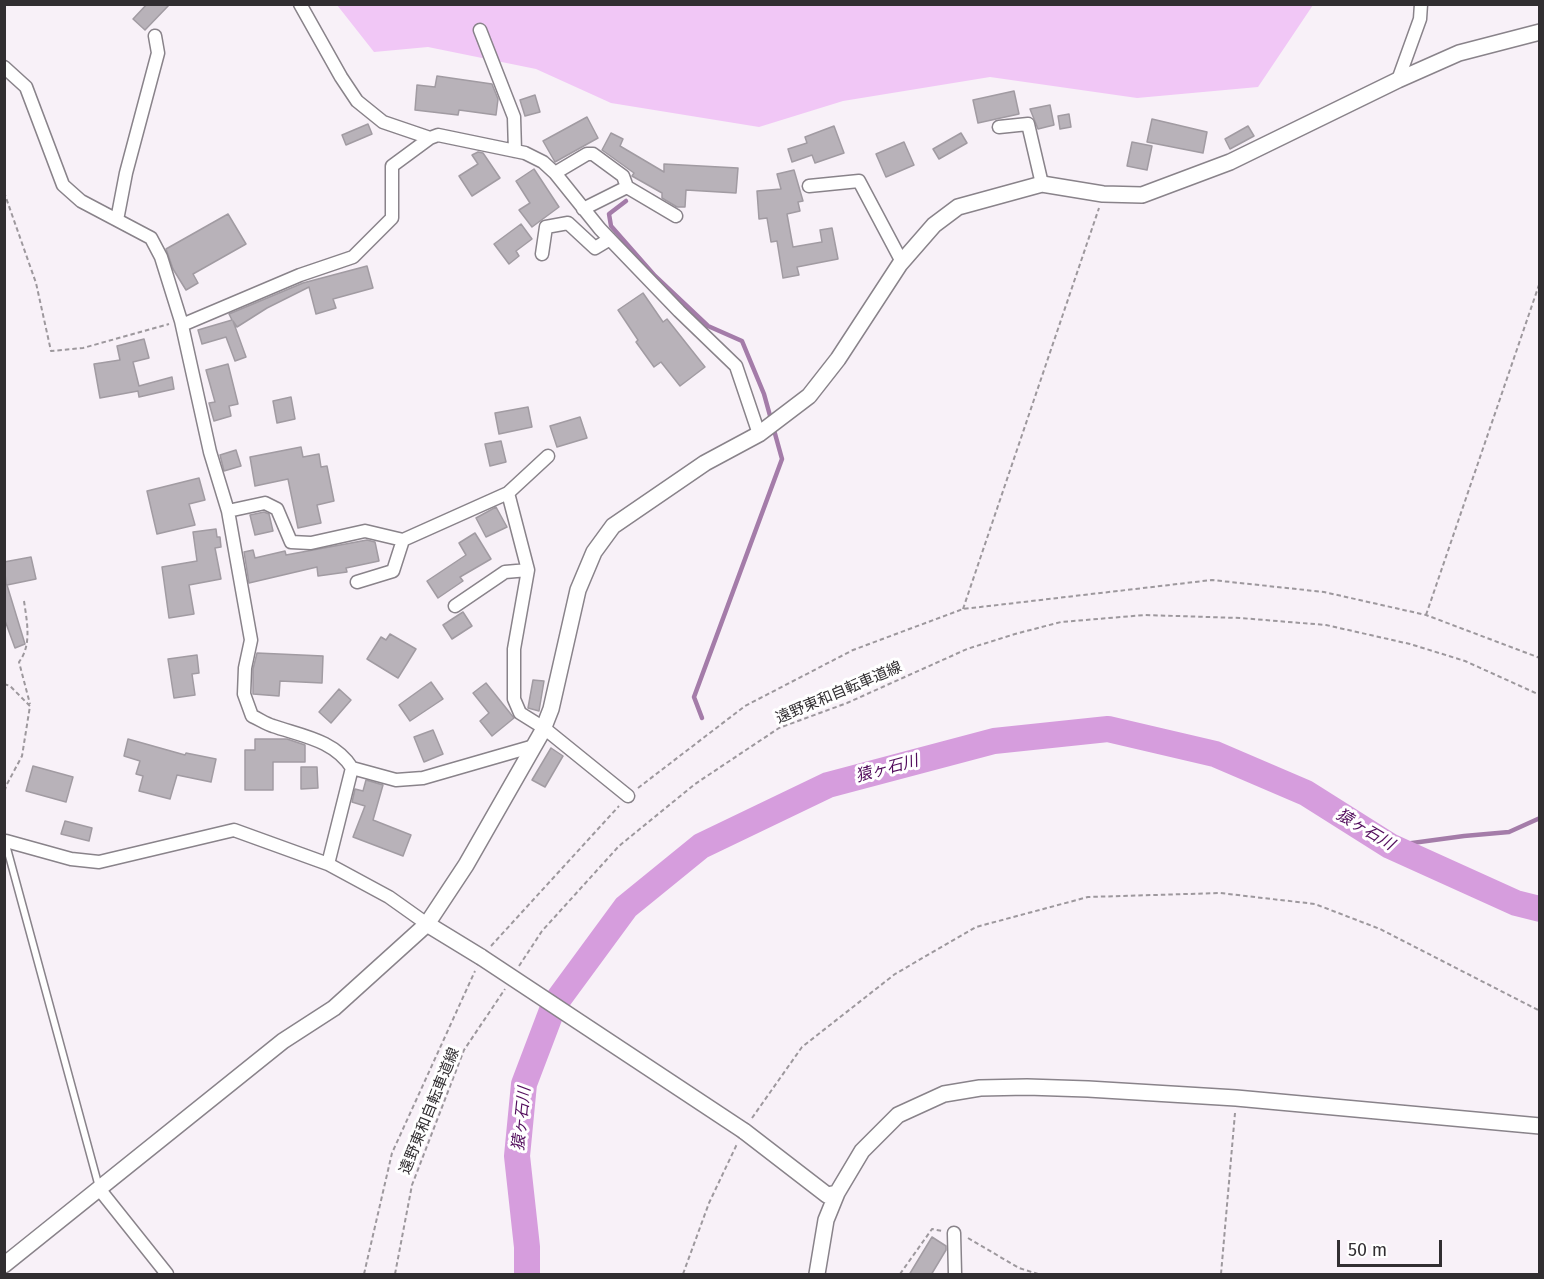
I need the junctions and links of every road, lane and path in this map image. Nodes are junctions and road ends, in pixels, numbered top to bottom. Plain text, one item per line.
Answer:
1 (300, 4) edge
2 (1421, 4) edge
3 (480, 30) dead end
4 (1539, 33) edge
5 (155, 36) dead end
6 (4, 68) edge
7 (1398, 80) junction
8 (999, 127) dead end
9 (429, 138) junction
10 (515, 151) junction
11 (555, 173) junction
12 (1042, 184) junction
13 (809, 186) dead end
14 (627, 187) junction
15 (4, 192) edge
16 (1103, 194) junction
17 (583, 209) junction
18 (676, 216) dead end
19 (117, 220) junction
20 (610, 239) junction
21 (542, 254) dead end
22 (902, 262) junction
23 (1539, 282) edge
24 (181, 323) junction
25 (759, 434) junction
26 (548, 456) dead end
27 (508, 493) junction
28 (228, 511) junction
29 (403, 540) junction
30 (528, 570) junction
31 (357, 582) dead end
32 (24, 601) dead end
33 (455, 606) dead end
34 (963, 609) junction
35 (1426, 615) junction
36 (1539, 658) edge
37 (4, 684) edge
38 (1539, 694) edge
39 (30, 706) junction
40 (544, 728) junction
41 (534, 746) junction
42 (352, 768) junction
43 (4, 794) edge
44 (628, 796) junction
45 (5, 841) edge
46 (328, 864) junction
47 (427, 924) junction
48 (481, 957) junction
49 (516, 971) dead end
50 (510, 981) dead end
51 (1539, 1011) edge
52 (1236, 1098) junction
53 (1539, 1126) edge
54 (744, 1131) junction
55 (100, 1190) junction
56 (837, 1193) junction
57 (954, 1233) dead end
58 (4, 1265) edge
59 (167, 1275) edge
60 (364, 1275) edge
61 (395, 1275) edge
62 (683, 1275) edge
63 (817, 1275) edge
64 (955, 1275) edge
65 (1221, 1275) edge

1 - 9 street
2 - 7 street
3 - 10 street
4 - 7 street
5 - 19 street
6 - 19 street
7 - 16 street
8 - 12 street
9 - 10 street
9 - 24 street
10 - 11 street
11 - 14 street
11 - 17 street
12 - 16 street
12 - 22 street
13 - 22 street
14 - 17 street
14 - 18 street
15 - 24 path
16 - 34 path
17 - 20 street
19 - 24 street
20 - 21 street
20 - 25 street
22 - 25 street
23 - 35 path
24 - 28 street
25 - 40 street
26 - 27 street
27 - 29 street
27 - 30 street
28 - 29 street
28 - 42 street
29 - 31 street
30 - 33 street
30 - 40 street
32 - 39 path
34 - 35 path
34 - 44 path
35 - 36 path
37 - 39 path
38 - 49 path, 遠野東和自転車道線
39 - 43 path
40 - 41 street
40 - 44 street
41 - 42 street
41 - 47 street
42 - 46 street
44 - 48 path
45 - 46 street
45 - 55 lane
46 - 47 street
47 - 48 street
47 - 55 street
48 - 54 street, bridge
48 - 60 path
50 - 61 path, 遠野東和自転車道線
51 - 54 path
52 - 53 street
52 - 56 street
52 - 65 path
54 - 56 street
54 - 62 path
55 - 58 street
55 - 59 street
56 - 63 street
57 - 64 street

